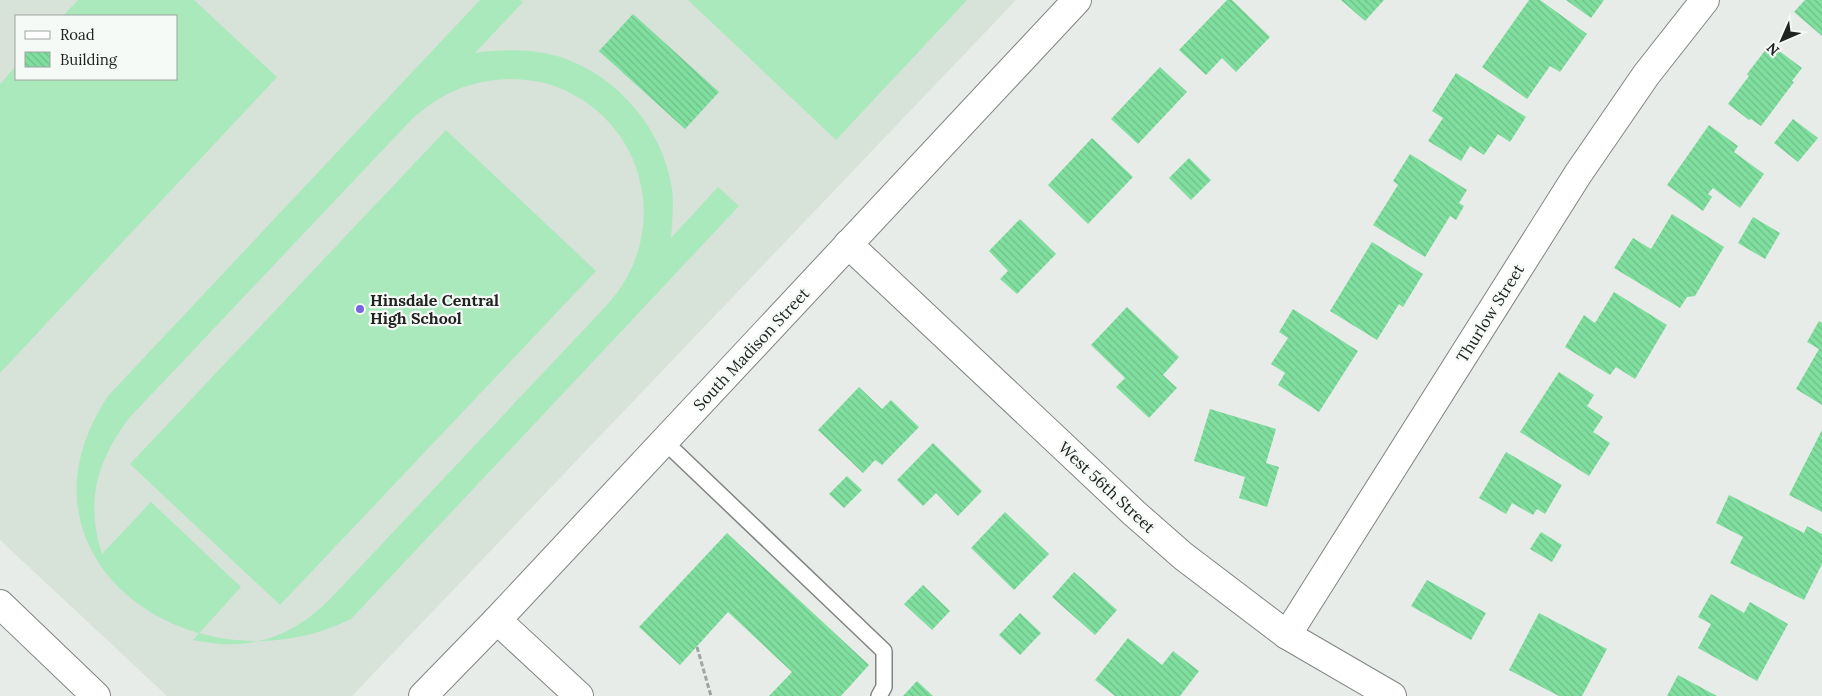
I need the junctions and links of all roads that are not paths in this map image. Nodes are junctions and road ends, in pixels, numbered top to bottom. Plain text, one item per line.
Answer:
1 (1077, 0) edge
2 (1705, 0) edge
3 (848, 244) junction
4 (664, 441) junction
5 (0, 604) edge
6 (497, 620) junction
7 (1287, 634) junction
8 (96, 696) edge
9 (423, 696) edge
10 (579, 696) edge
11 (879, 696) edge
12 (1392, 696) edge

1 - 3 street, South Madison Street
2 - 7 street, Thurlow Street
3 - 4 street, South Madison Street
3 - 7 street, West 56th Street
4 - 6 street, South Madison Street
4 - 11 lane
5 - 8 street
6 - 9 street, South Madison Street
6 - 10 street
7 - 12 street, West 56th Street

